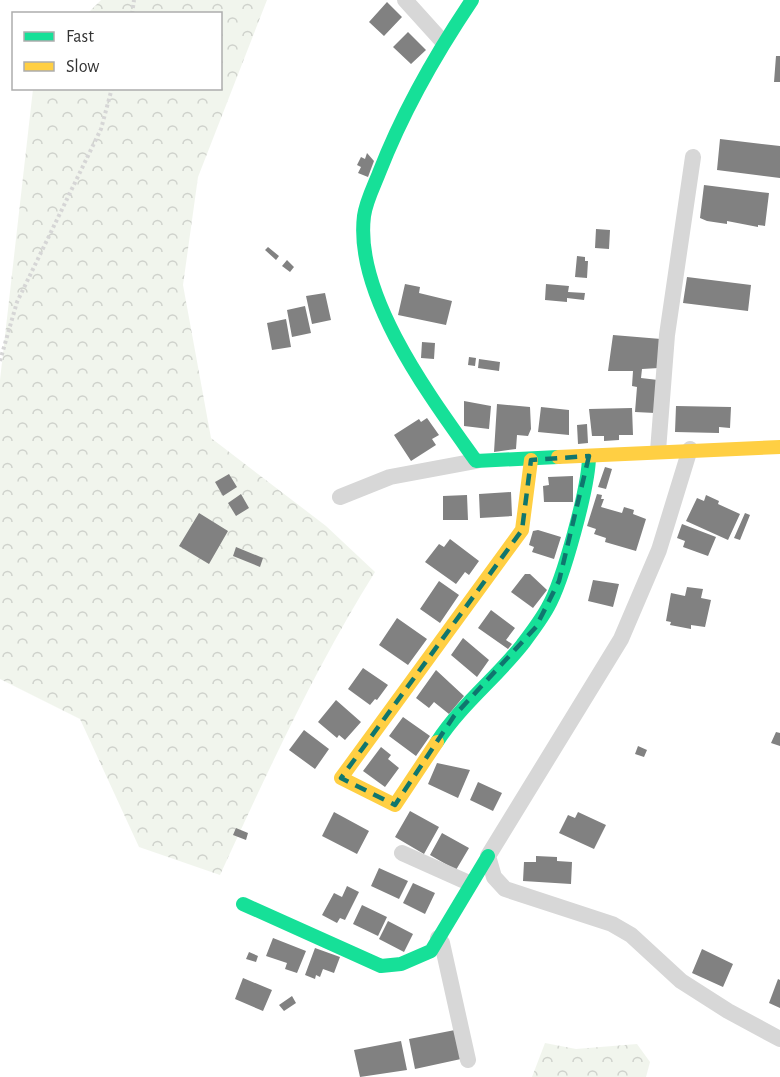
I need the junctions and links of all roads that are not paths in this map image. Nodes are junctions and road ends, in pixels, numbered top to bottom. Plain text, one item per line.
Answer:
1 (405, 0) edge
2 (472, 0) edge
3 (444, 42) junction
4 (693, 157) dead end
5 (780, 447) edge
6 (690, 449) junction
7 (658, 451) junction
8 (589, 456) junction
9 (531, 460) junction
10 (476, 461) junction
11 (340, 497) dead end
12 (402, 853) dead end
13 (488, 856) junction
14 (469, 883) junction
15 (243, 904) dead end
16 (438, 938) junction
17 (780, 1039) edge
18 (468, 1060) dead end

1 - 3 street
2 - 3 street
3 - 10 street
4 - 7 street
5 - 6 street
6 - 7 street
6 - 13 street
7 - 8 street
8 - 9 street
8 - 9 street
9 - 10 street
10 - 11 street
12 - 14 street
13 - 14 street
13 - 17 street
14 - 16 street
15 - 16 street
16 - 18 street

